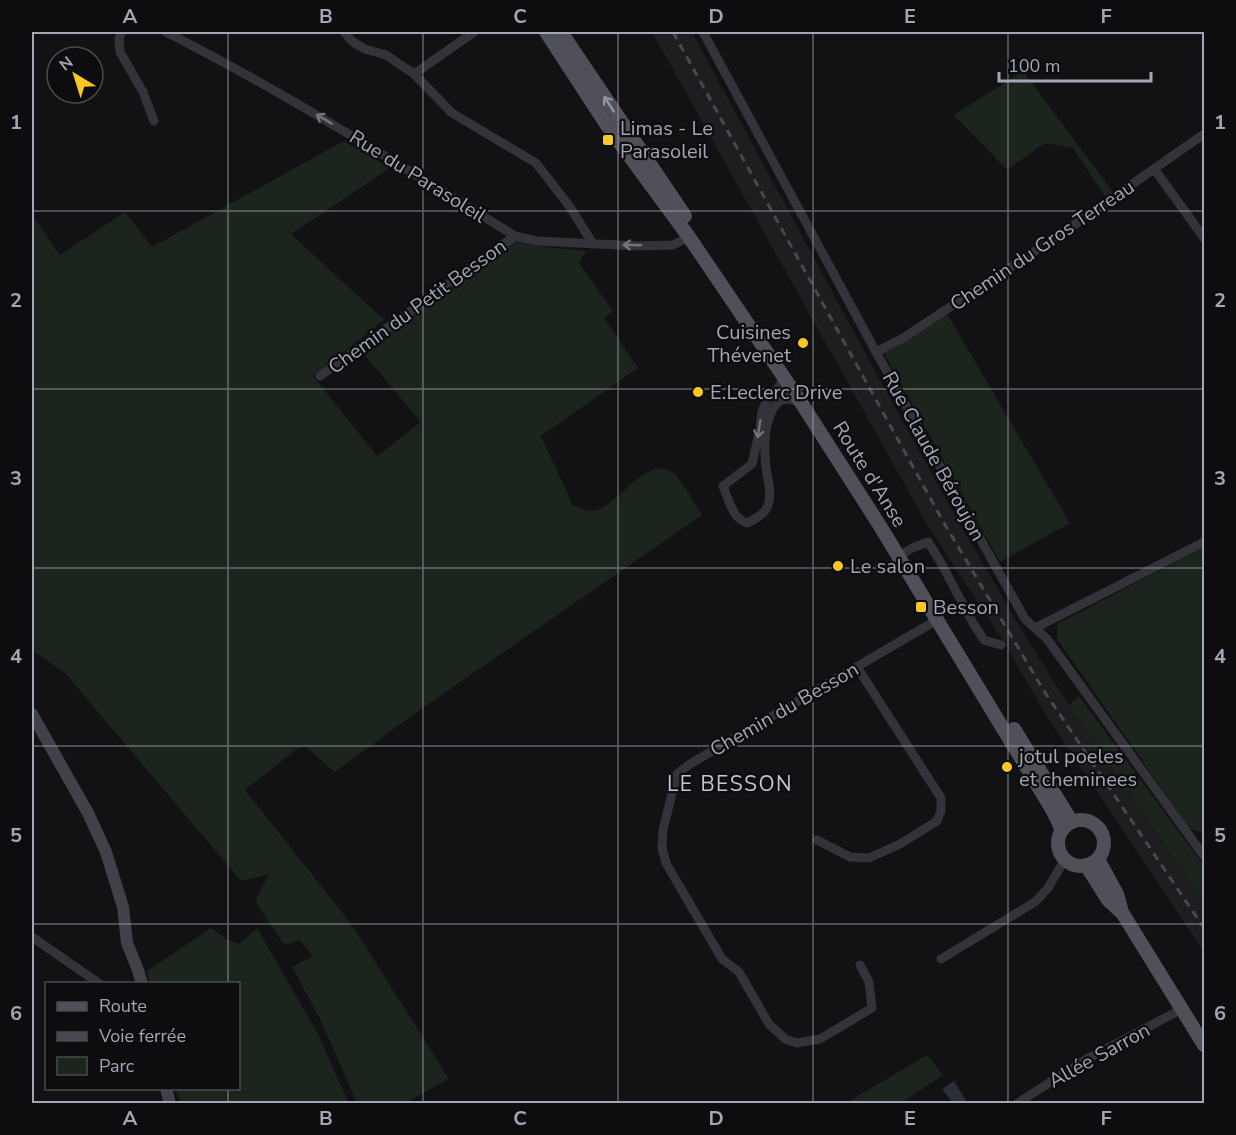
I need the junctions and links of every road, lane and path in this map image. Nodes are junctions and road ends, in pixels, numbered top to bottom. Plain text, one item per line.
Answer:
1 (121, 32) edge
2 (166, 32) edge
3 (344, 32) edge
4 (474, 32) edge
5 (546, 32) edge
6 (561, 32) edge
7 (703, 32) edge
8 (414, 74) junction
9 (154, 121) dead end
10 (1204, 134) edge
11 (1155, 170) junction
12 (515, 236) junction
13 (689, 237) junction
14 (1204, 238) edge
15 (593, 244) junction
16 (876, 352) junction
17 (320, 376) dead end
18 (784, 378) junction
19 (802, 404) junction
20 (1204, 542) edge
21 (904, 553) junction
22 (937, 620) junction
23 (1035, 628) junction
24 (1001, 645) dead end
25 (858, 667) junction
26 (32, 714) edge
27 (1067, 826) junction
28 (817, 840) dead end
29 (1204, 856) edge
30 (1065, 859) junction
31 (1092, 862) junction
32 (32, 937) edge
33 (941, 959) dead end
34 (860, 965) dead end
35 (97, 982) edge
36 (140, 982) edge
37 (1182, 1009) junction
38 (1204, 1045) edge
39 (1016, 1104) edge

1 - 9 street
12 -> 2 street, Rue du Parasoleil
3 - 8 street
4 - 8 street
5 - 13 main road, Route d'Anse
21 -> 6 main road, Route d'Anse
7 - 16 street, Rue Claude Béroujon
8 - 15 street
10 - 11 street, Chemin du Gros Terreau
11 - 14 street
11 - 16 street, Chemin du Gros Terreau
12 - 15 street, Rue du Parasoleil
12 - 17 street, Chemin du Petit Besson
13 -> 15 street, Rue du Parasoleil
13 - 18 main road, Route d'Anse
16 - 23 street, Rue Claude Béroujon
18 - 19 main road, Route d'Anse
18 -> 19 street
19 - 22 main road, Route d'Anse
20 - 23 street
21 - 24 street
21 - 27 main road, Route d'Anse
22 - 25 street, Chemin du Besson
22 - 27 main road, Route d'Anse
23 - 29 street, Rue Claude Béroujon
25 - 28 street
25 - 34 street, Chemin du Besson
26 - 36 main road
27 - 30 main road
27 - 31 main road
30 - 31 main road
30 - 33 street
31 - 37 main road
32 - 35 street
37 - 38 main road
37 - 39 street, Allée Sarron

